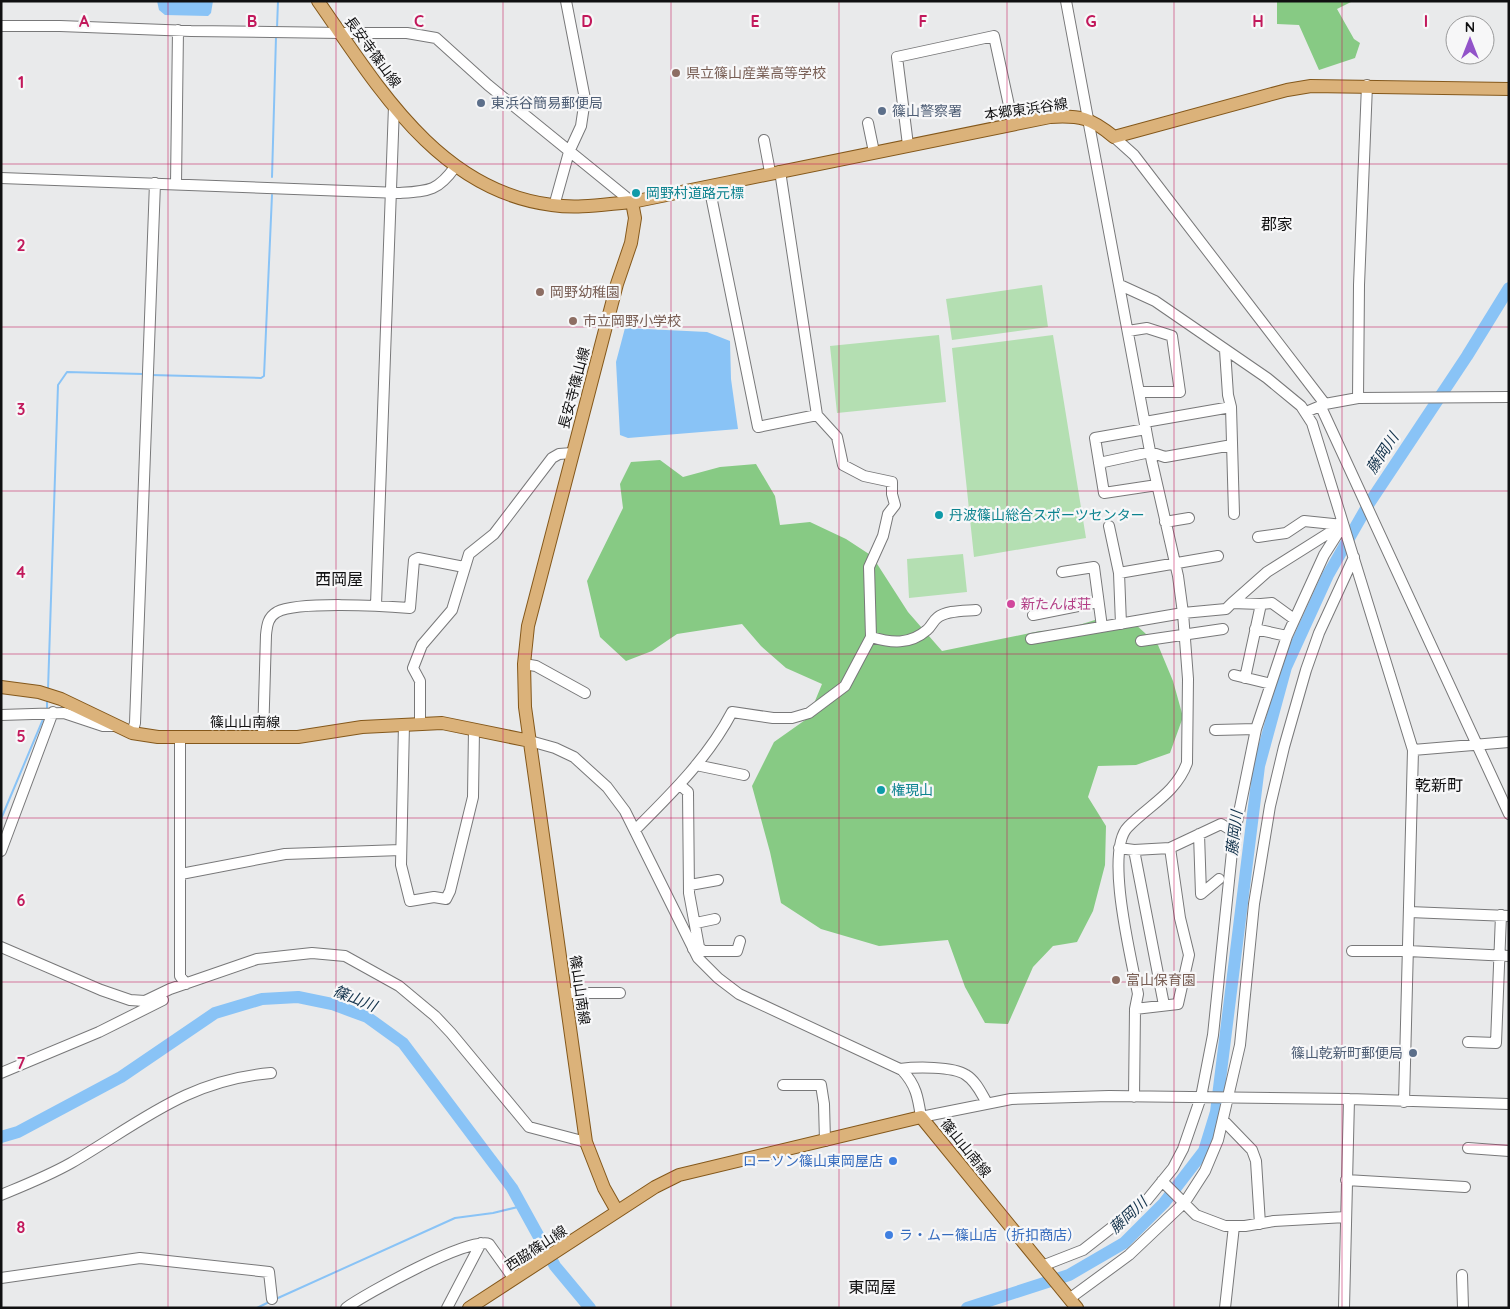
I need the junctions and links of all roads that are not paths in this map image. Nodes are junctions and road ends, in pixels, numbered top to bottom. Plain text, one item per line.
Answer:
1 (318, 1) edge
2 (566, 1) edge
3 (1066, 1) edge
4 (1, 26) edge
5 (178, 30) junction
6 (341, 34) junction
7 (1367, 85) junction
8 (1509, 89) edge
9 (394, 106) junction
10 (1088, 118) junction
11 (868, 123) dead end
12 (1013, 124) junction
13 (1114, 137) junction
14 (764, 140) dead end
15 (908, 145) junction
16 (569, 152) junction
17 (874, 152) junction
18 (455, 167) junction
19 (775, 172) junction
20 (1, 178) edge
21 (155, 183) junction
22 (176, 184) junction
23 (709, 186) junction
24 (392, 193) junction
25 (632, 202) junction
26 (554, 206) junction
27 (1120, 285) junction
28 (1128, 331) junction
29 (1225, 350) junction
30 (1139, 392) junction
31 (1509, 397) edge
32 (1358, 398) junction
33 (1323, 406) junction
34 (1232, 407) junction
35 (1306, 412) junction
36 (817, 415) junction
37 (1145, 425) junction
38 (1232, 445) junction
39 (1150, 452) junction
40 (572, 453) junction
41 (1099, 463) junction
42 (1157, 485) junction
43 (1234, 514) dead end
44 (1190, 518) dead end
45 (1165, 522) junction
46 (1109, 526) dead end
47 (1344, 527) junction
48 (1258, 538) dead end
49 (1353, 554) junction
50 (1218, 556) dead end
51 (1175, 563) junction
52 (464, 567) junction
53 (1062, 572) dead end
54 (1118, 573) junction
55 (1098, 602) junction
56 (1232, 603) junction
57 (1261, 604) junction
58 (376, 605) junction
59 (976, 610) dead end
60 (1183, 613) junction
61 (1033, 615) dead end
62 (1294, 619) junction
63 (1121, 624) junction
64 (1102, 627) junction
65 (1223, 629) dead end
66 (1255, 630) junction
67 (1185, 635) junction
68 (1287, 636) junction
69 (871, 637) junction
70 (1031, 639) dead end
71 (1141, 640) dead end
72 (524, 664) junction
73 (1234, 675) dead end
74 (1245, 678) junction
75 (1271, 684) junction
76 (1, 687) edge
77 (585, 693) dead end
78 (48, 713) junction
79 (1, 715) edge
80 (420, 723) junction
81 (404, 724) junction
82 (114, 726) junction
83 (474, 729) junction
84 (1256, 729) junction
85 (1215, 730) dead end
86 (132, 733) junction
87 (180, 737) junction
88 (262, 738) junction
89 (530, 741) junction
90 (1509, 742) edge
91 (1476, 745) junction
92 (1413, 750) junction
93 (696, 765) junction
94 (744, 775) dead end
95 (680, 785) junction
96 (1509, 814) edge
97 (635, 830) junction
98 (1234, 832) junction
99 (1199, 834) junction
100 (1119, 848) junction
101 (1170, 848) junction
102 (1, 850) edge
103 (401, 850) junction
104 (1134, 850) junction
105 (181, 874) junction
106 (1219, 879) dead end
107 (718, 880) dead end
108 (690, 885) junction
109 (1409, 912) junction
110 (1505, 915) edge
111 (715, 919) dead end
112 (696, 923) junction
113 (740, 940) dead end
114 (1, 947) edge
115 (696, 948) junction
116 (1352, 951) dead end
117 (1408, 951) junction
118 (1504, 956) edge
119 (186, 984) junction
120 (565, 993) junction
121 (620, 993) dead end
122 (1164, 1005) junction
123 (1136, 1008) junction
124 (1468, 1042) dead end
125 (900, 1069) junction
126 (1, 1073) edge
127 (272, 1073) dead end
128 (782, 1085) dead end
129 (1134, 1097) junction
130 (1203, 1097) junction
131 (1227, 1097) junction
132 (1348, 1099) junction
133 (1404, 1102) junction
134 (987, 1103) junction
135 (1509, 1104) edge
136 (921, 1117) junction
137 (1223, 1120) junction
138 (825, 1140) junction
139 (586, 1142) junction
140 (1468, 1148) dead end
141 (1509, 1151) edge
142 (1346, 1180) junction
143 (1163, 1182) junction
144 (1466, 1187) dead end
145 (1, 1195) edge
146 (1184, 1201) junction
147 (617, 1211) junction
148 (1346, 1217) junction
149 (1260, 1224) junction
150 (1234, 1226) junction
151 (481, 1243) junction
152 (1044, 1268) junction
153 (1462, 1275) dead end
154 (1, 1278) edge
155 (516, 1279) junction
156 (272, 1299) dead end
157 (1070, 1300) edge
158 (346, 1308) edge
159 (447, 1308) edge
160 (469, 1308) edge
161 (1225, 1308) edge
162 (1344, 1308) edge
163 (1463, 1308) edge

1 - 6 main road, 長安寺篠山線
2 - 16 street
3 - 10 street
4 - 5 street
5 - 6 street
5 - 22 street
6 - 9 main road, 長安寺篠山線
6 - 16 street
7 - 8 main road
7 - 13 main road
7 - 32 street
9 - 18 main road, 長安寺篠山線
9 - 24 street
10 - 12 main road, 本郷東浜谷線
10 - 13 main road, 本郷東浜谷線
10 - 27 street
11 - 17 street
12 - 15 main road, 本郷東浜谷線
12 - 15 street
13 - 33 street
14 - 19 street
15 - 17 main road, 本郷東浜谷線
16 - 25 street
16 - 26 street
17 - 19 main road, 本郷東浜谷線
18 - 24 street
18 - 26 main road, 長安寺篠山線
19 - 23 main road, 本郷東浜谷線
19 - 36 street
20 - 21 street
21 - 22 street
21 - 86 street
22 - 24 street
23 - 25 main road, 本郷東浜谷線
23 - 36 street
24 - 58 street
25 - 26 main road, 長安寺篠山線
25 - 40 main road, 長安寺篠山線
27 - 28 street
27 - 29 street
28 - 30 street
28 - 30 street
29 - 34 street
29 - 35 street
30 - 37 street
31 - 32 street
32 - 33 street
33 - 35 street
33 - 91 street
34 - 37 street
34 - 38 street
35 - 47 street
36 - 69 street
37 - 39 street
37 - 41 street
38 - 39 street
38 - 43 street
39 - 41 street
39 - 42 street
40 - 52 street
40 - 72 main road, 長安寺篠山線
41 - 42 street
42 - 45 street
44 - 45 street
45 - 51 street
46 - 54 street
47 - 48 street
47 - 49 street
47 - 56 street
47 - 62 street
49 - 92 street
49 - 131 street
50 - 51 street
51 - 54 street
51 - 60 street
52 - 58 street
52 - 80 street
53 - 55 street
54 - 63 street
55 - 61 street
55 - 64 street
56 - 57 street
56 - 60 street
57 - 62 street
57 - 66 street
58 - 88 street
59 - 69 street
60 - 63 street
60 - 67 street
62 - 68 street
63 - 64 street
64 - 70 street
65 - 67 street
66 - 68 street
66 - 74 street
67 - 71 street
67 - 100 street
68 - 75 street
69 - 93 street
72 - 77 street
72 - 89 main road, 長安寺篠山線
73 - 74 street
74 - 75 street
75 - 84 street
76 - 82 main road, 篠山山南線
78 - 79 street
78 - 82 street
78 - 102 street
80 - 81 main road, 篠山山南線
80 - 83 main road, 篠山山南線
81 - 88 main road, 篠山山南線
81 - 103 street
82 - 86 main road, 篠山山南線
83 - 89 main road, 篠山山南線
83 - 103 street
84 - 85 street
84 - 98 street
86 - 87 main road, 篠山山南線
87 - 88 main road, 篠山山南線
87 - 105 street
89 - 97 street
89 - 120 main road, 篠山山南線
90 - 91 street
91 - 92 street
91 - 96 street
92 - 109 street
93 - 94 street
93 - 95 street
95 - 97 street
95 - 108 street
97 - 115 street
98 - 99 street
98 - 130 street
99 - 101 street
99 - 106 street
100 - 104 street
100 - 123 street
101 - 104 street
101 - 122 street
103 - 105 street
104 - 122 street
105 - 119 street
107 - 108 street
108 - 112 street
109 - 110 street
109 - 117 street
110 - 118 street
111 - 112 street
112 - 115 street
113 - 115 street
114 - 119 street
115 - 125 street
116 - 117 street
117 - 118 street
117 - 133 street
118 - 124 street
119 - 126 street
119 - 139 street
120 - 121 street
120 - 139 main road, 篠山山南線
122 - 123 street
123 - 129 street
125 - 134 street
125 - 136 street
127 - 145 street
128 - 138 street
129 - 130 street
129 - 134 street
130 - 131 street
130 - 143 street
131 - 132 street
131 - 137 street
132 - 133 street
132 - 142 street
133 - 135 street
134 - 136 street
136 - 138 main road, 篠山山南線
136 - 152 main road, 篠山山南線
137 - 146 street
137 - 149 street
138 - 147 main road, 篠山山南線
139 - 147 main road, 篠山山南線
140 - 141 street
142 - 144 street
142 - 148 street
143 - 146 street
143 - 152 street
146 - 150 street
146 - 157 street
147 - 155 main road, 西脇篠山線
148 - 149 street
148 - 162 street
149 - 150 street
150 - 161 street
151 - 155 street
151 - 158 street
151 - 159 street
152 - 157 main road, 篠山山南線
153 - 163 street
154 - 156 street
155 - 160 main road, 西脇篠山線

